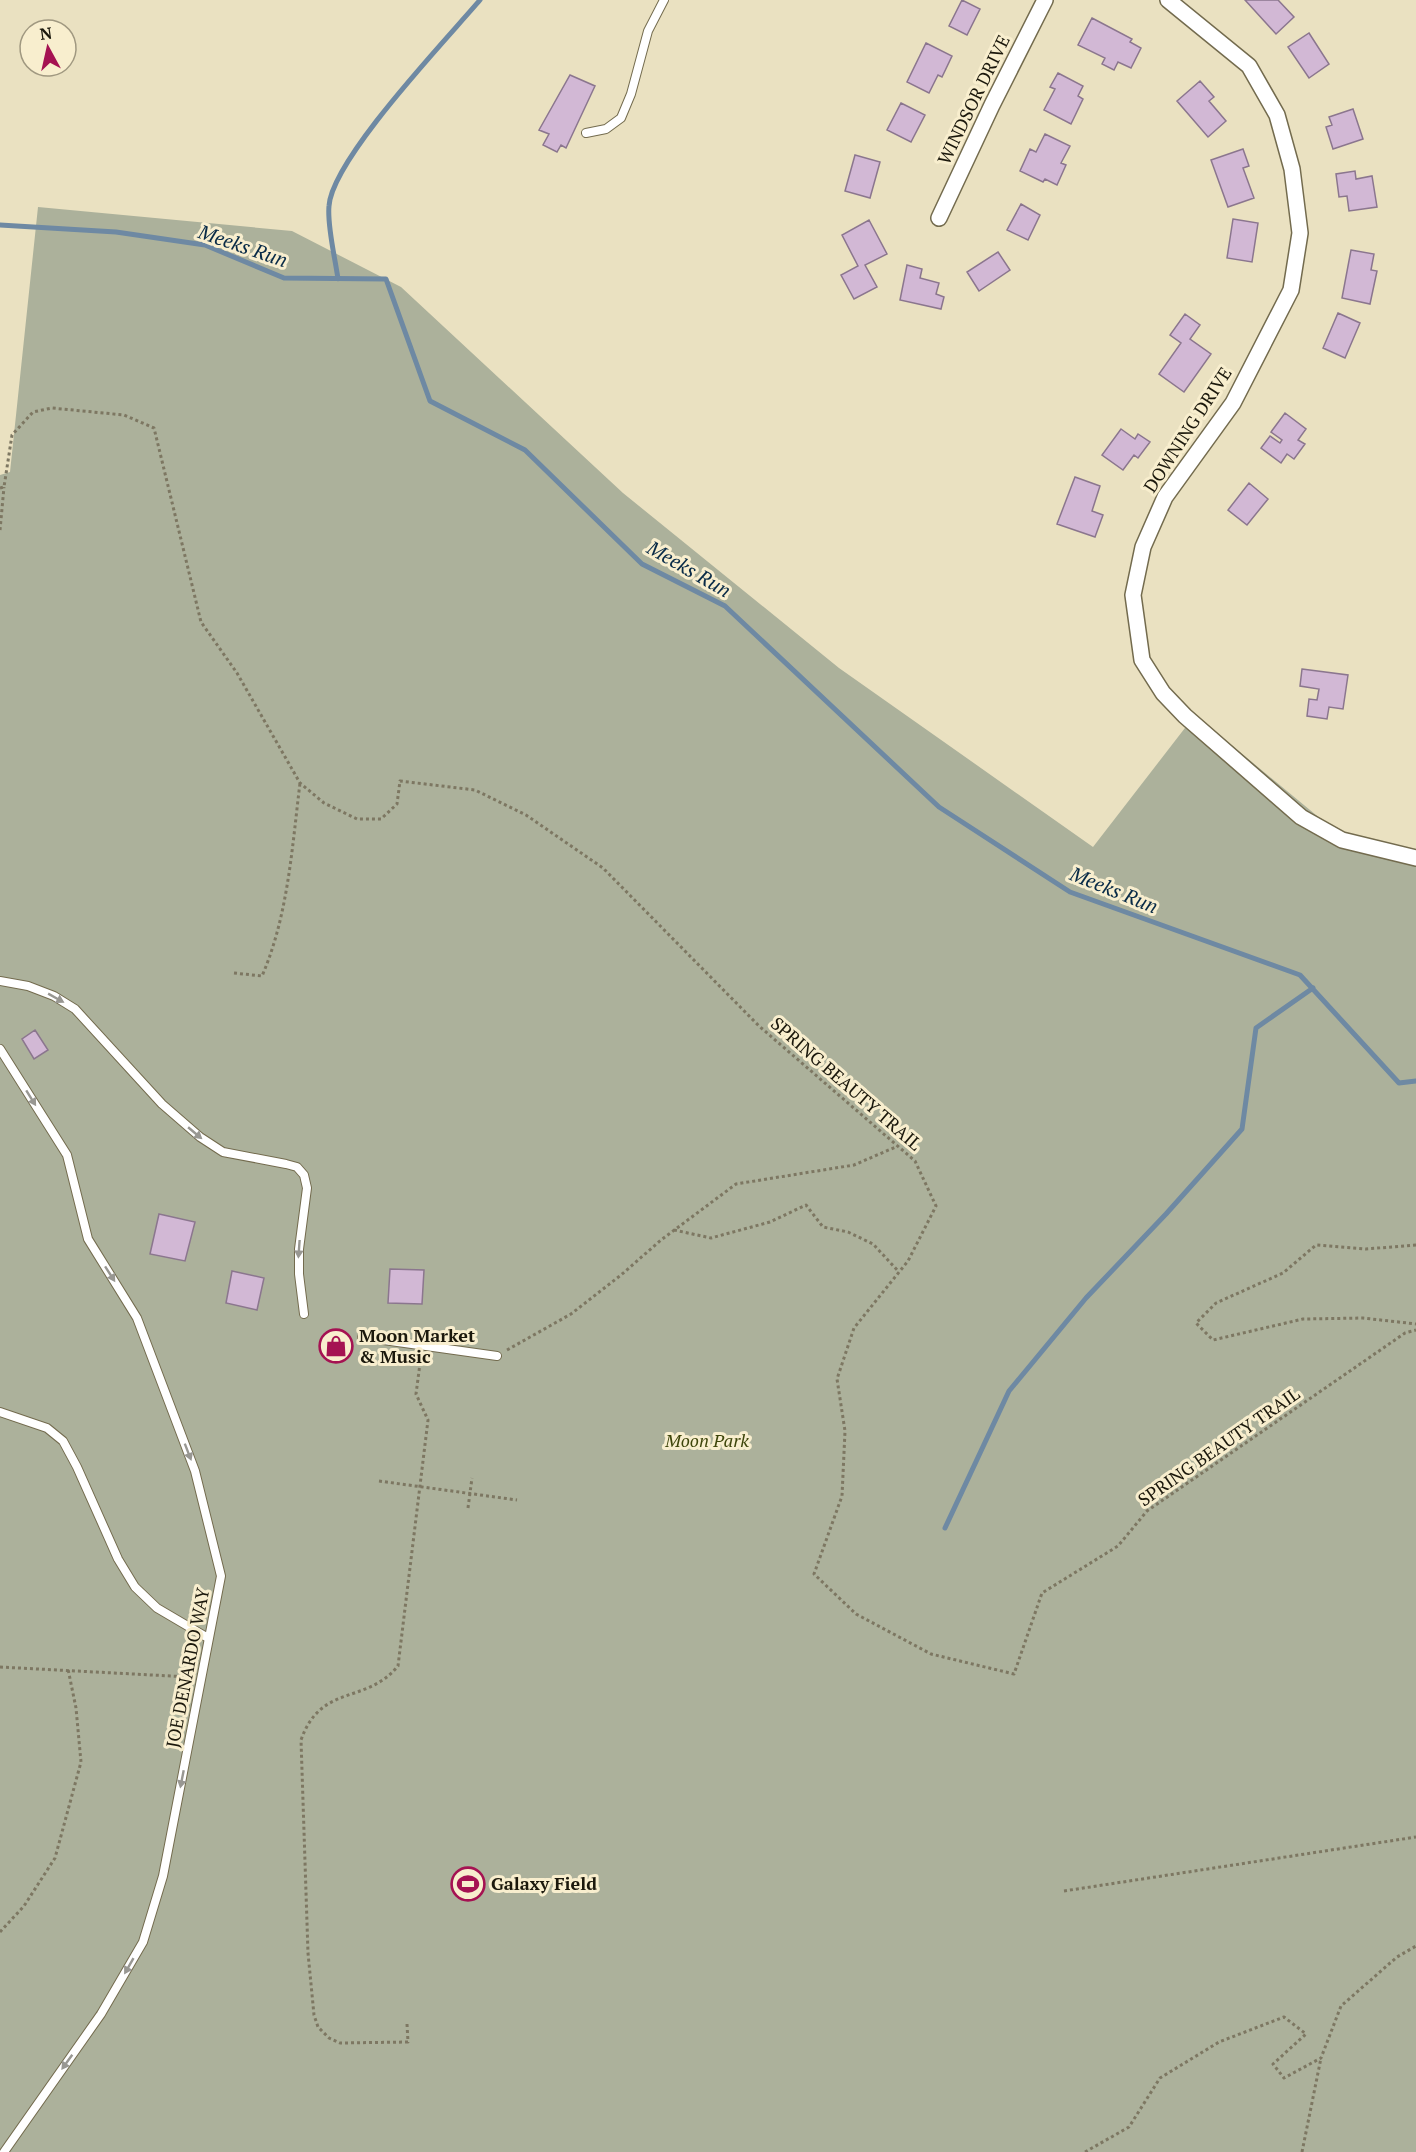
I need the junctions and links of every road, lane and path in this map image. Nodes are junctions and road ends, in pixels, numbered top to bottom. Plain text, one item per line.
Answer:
1 (664, 0) edge
2 (1045, 0) edge
3 (1168, 0) edge
4 (586, 134) dead end
5 (939, 218) dead end
6 (2, 488) edge
7 (0, 530) edge
8 (300, 783) junction
9 (1416, 858) edge
10 (234, 973) dead end
11 (0, 981) edge
12 (0, 1049) edge
13 (898, 1146) junction
14 (674, 1230) junction
15 (1416, 1245) edge
16 (898, 1272) junction
17 (304, 1314) dead end
18 (1416, 1324) edge
19 (1416, 1330) edge
20 (362, 1337) dead end
21 (423, 1346) junction
22 (497, 1356) joint
23 (0, 1412) edge
24 (472, 1478) dead end
25 (379, 1481) dead end
26 (419, 1487) junction
27 (470, 1494) junction
28 (517, 1500) dead end
29 (468, 1508) dead end
30 (208, 1638) junction
31 (0, 1667) edge
32 (68, 1670) junction
33 (201, 1677) junction
34 (1416, 1837) edge
35 (1064, 1892) dead end
36 (0, 1932) edge
37 (1416, 1946) edge
38 (407, 2024) dead end
39 (1321, 2058) junction
40 (4, 2152) edge
41 (1085, 2152) edge
42 (1302, 2152) edge

1 - 4 lane
2 - 5 street, WINDSOR DRIVE
3 - 9 street, DOWNING DRIVE
6 - 7 path
6 - 8 path, SPRING BEAUTY TRAIL
8 - 10 path
8 - 13 path, SPRING BEAUTY TRAIL
11 -> 17 lane
12 -> 30 lane, JOE DENARDO WAY
13 - 14 path
13 - 16 path, SPRING BEAUTY TRAIL
14 - 16 path
14 - 22 path
15 - 18 path
16 - 19 path, SPRING BEAUTY TRAIL
20 - 21 lane
21 - 22 lane
21 - 26 path
23 - 30 lane
24 - 27 path
25 - 26 path
26 - 27 path
26 - 38 path
27 - 28 path
27 - 29 path
30 - 33 lane, JOE DENARDO WAY
31 - 32 path
32 - 33 path
32 - 36 path
33 -> 40 lane, JOE DENARDO WAY
34 - 35 path
37 - 39 path
39 - 41 path
39 - 42 path

